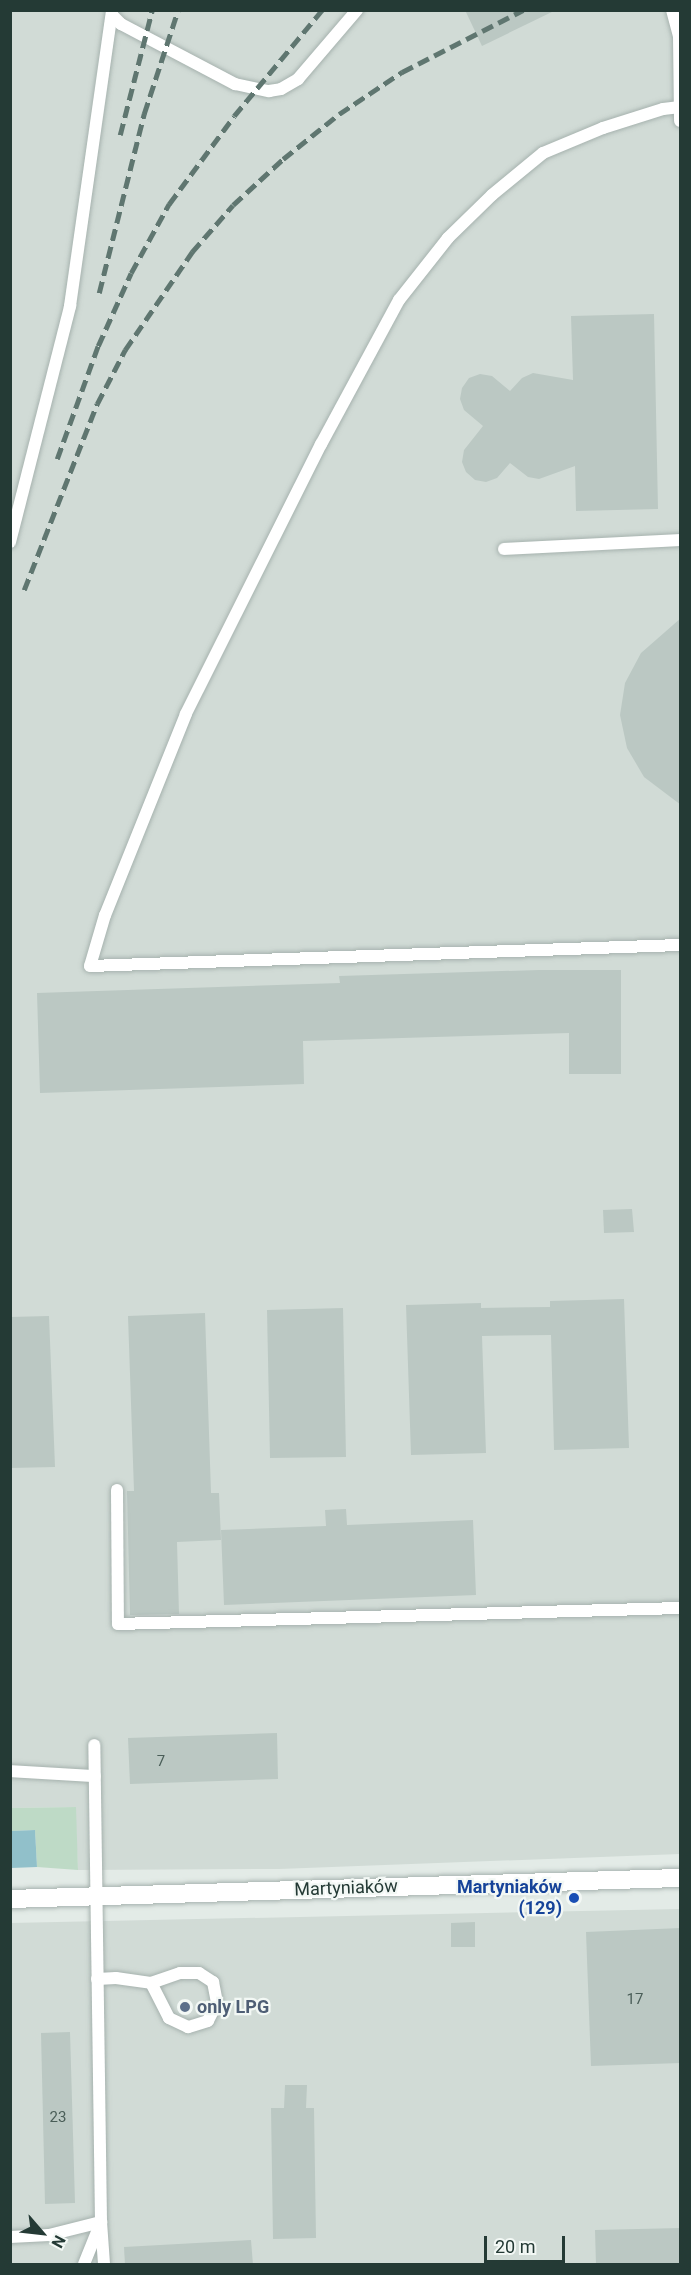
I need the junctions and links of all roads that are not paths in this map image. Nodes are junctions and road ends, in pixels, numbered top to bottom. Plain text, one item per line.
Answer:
1 (357, 10) edge
2 (672, 10) edge
3 (112, 13) edge
4 (680, 107) edge
5 (681, 121) edge
6 (681, 540) edge
7 (10, 542) edge
8 (504, 549) dead end
9 (681, 945) edge
10 (117, 1490) dead end
11 (681, 1608) edge
12 (94, 1745) dead end
13 (10, 1771) edge
14 (94, 1776) junction
15 (681, 1878) edge
16 (96, 1896) junction
17 (10, 1899) edge
18 (97, 1979) junction
19 (152, 1983) junction
20 (100, 2222) junction
21 (10, 2237) edge
22 (84, 2265) edge
23 (104, 2265) edge

1 - 3 lane
2 - 4 lane
3 - 7 lane
4 - 5 lane
4 - 9 lane
6 - 8 lane
10 - 11 lane
12 - 14 lane
13 - 14 lane
14 - 16 lane
15 - 16 main road, Martyniaków
16 - 17 main road, Martyniaków
16 - 18 lane
18 - 19 lane
18 - 20 lane
19 - 19 lane
20 - 21 lane
20 - 22 lane
20 - 23 lane

